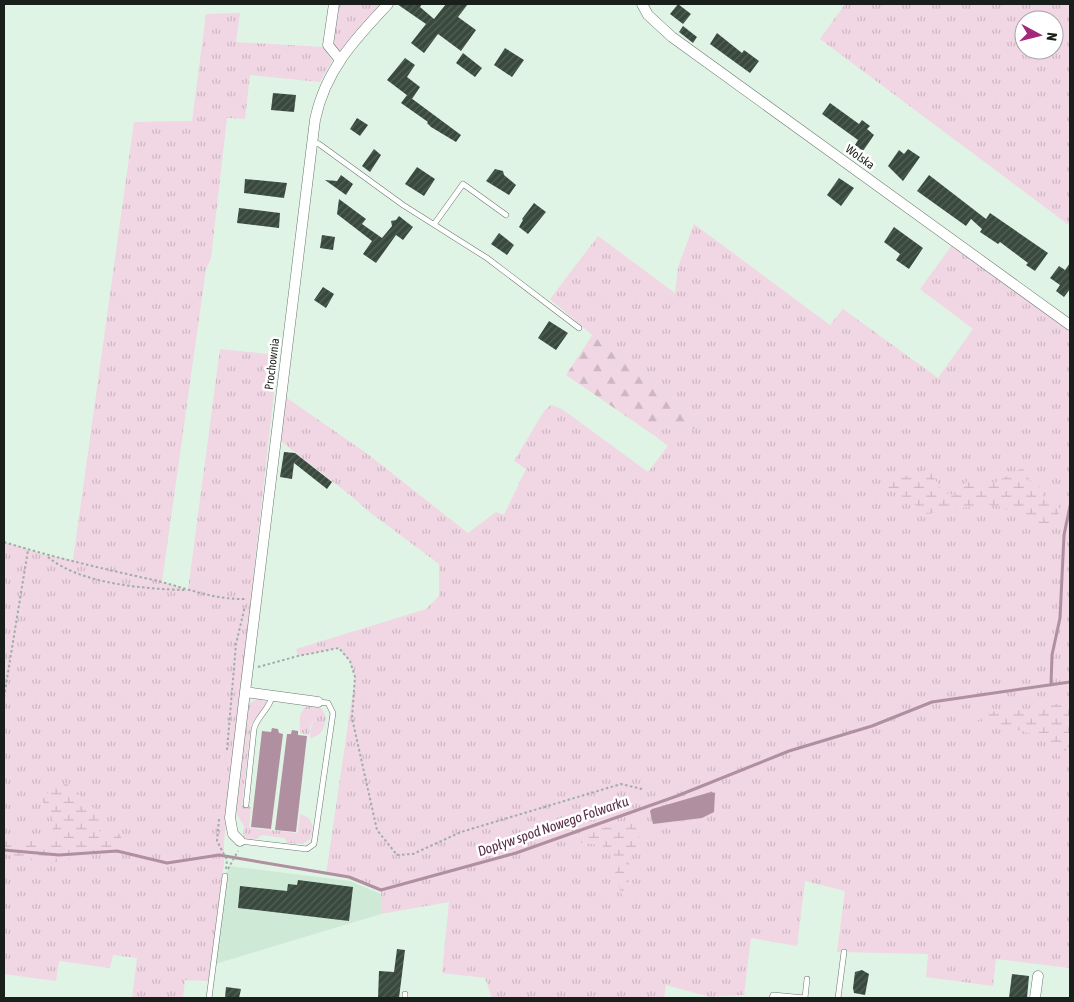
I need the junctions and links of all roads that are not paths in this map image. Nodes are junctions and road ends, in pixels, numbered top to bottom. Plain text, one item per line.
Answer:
1 (334, 4) edge
2 (388, 4) edge
3 (642, 4) edge
4 (340, 60) junction
5 (312, 142) junction
6 (506, 215) dead end
7 (435, 223) junction
8 (1070, 325) edge
9 (579, 328) dead end
10 (244, 692) junction
11 (272, 696) junction
12 (318, 702) joint
13 (246, 805) dead end
14 (239, 846) joint
15 (225, 876) dead end
16 (844, 952) dead end
17 (1038, 976) dead end
18 (807, 979) dead end
19 (209, 998) edge
20 (772, 998) edge
21 (838, 998) edge
22 (1035, 998) edge

1 - 4 street
2 - 4 street, Prochownia
3 - 8 street, Wolska
4 - 5 street, Prochownia
5 - 7 lane
5 - 10 street, Prochownia
6 - 7 lane
7 - 9 lane
10 - 11 street
10 - 14 street, Prochownia
11 - 12 street
11 - 13 lane
12 - 14 lane
15 - 19 lane
16 - 21 lane
17 - 22 street
18 - 20 lane

